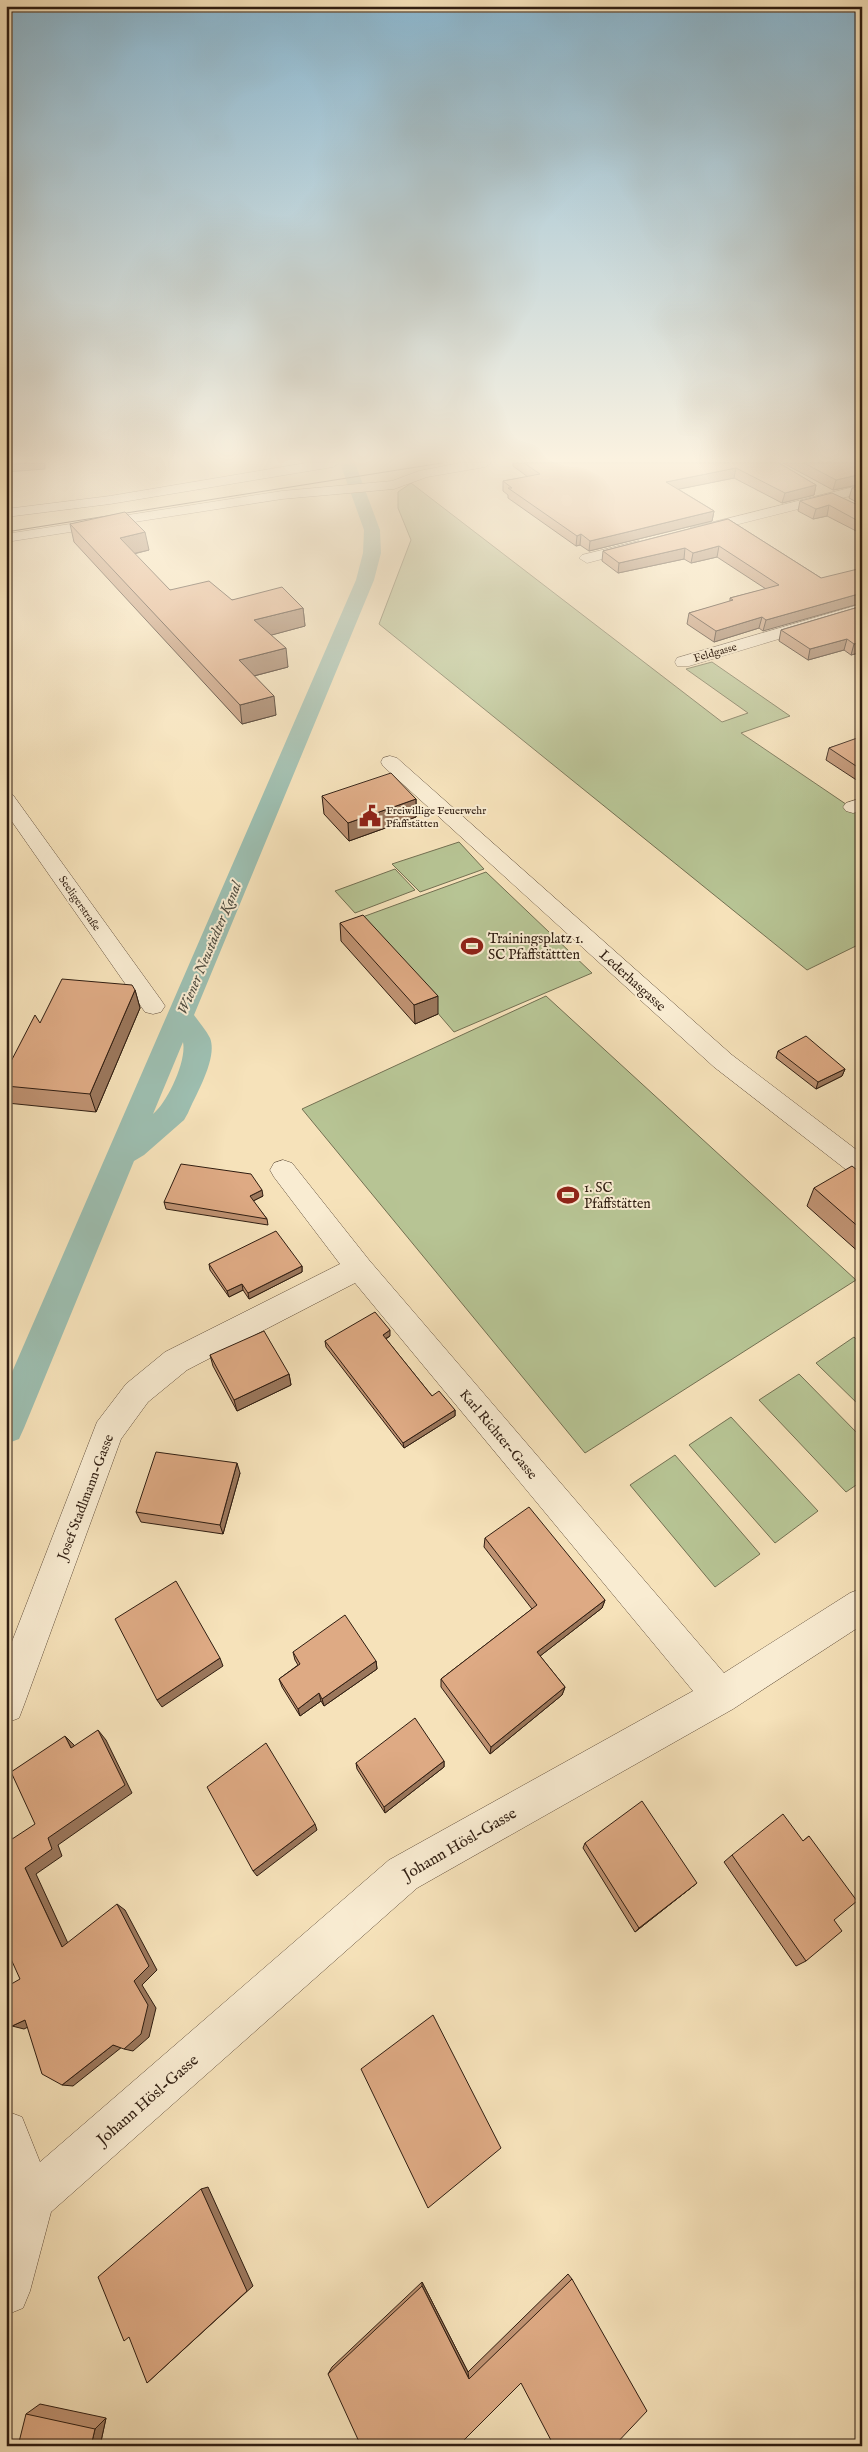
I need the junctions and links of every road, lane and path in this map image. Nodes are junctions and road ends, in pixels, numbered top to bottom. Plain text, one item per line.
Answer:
1 (862, 609) edge
2 (684, 662) dead end
3 (390, 762) dead end
4 (6, 799) edge
5 (153, 1006) dead end
6 (862, 1168) edge
7 (284, 1170) dead end
8 (359, 1268) junction
9 (862, 1605) edge
10 (720, 1696) junction
11 (6, 1705) edge
12 (6, 2133) edge
13 (32, 2199) junction
14 (6, 2291) edge

1 - 2 street, Feldgasse
3 - 6 street, Lederhasgasse
4 - 5 street, Seeligerstraße
7 - 8 street, Karl Richter-Gasse
8 - 10 street, Karl Richter-Gasse
8 - 11 street, Josef Stadlmann-Gasse
9 - 10 street, Johann Hösl-Gasse
10 - 13 street, Johann Hösl-Gasse
12 - 13 street
13 - 14 street

